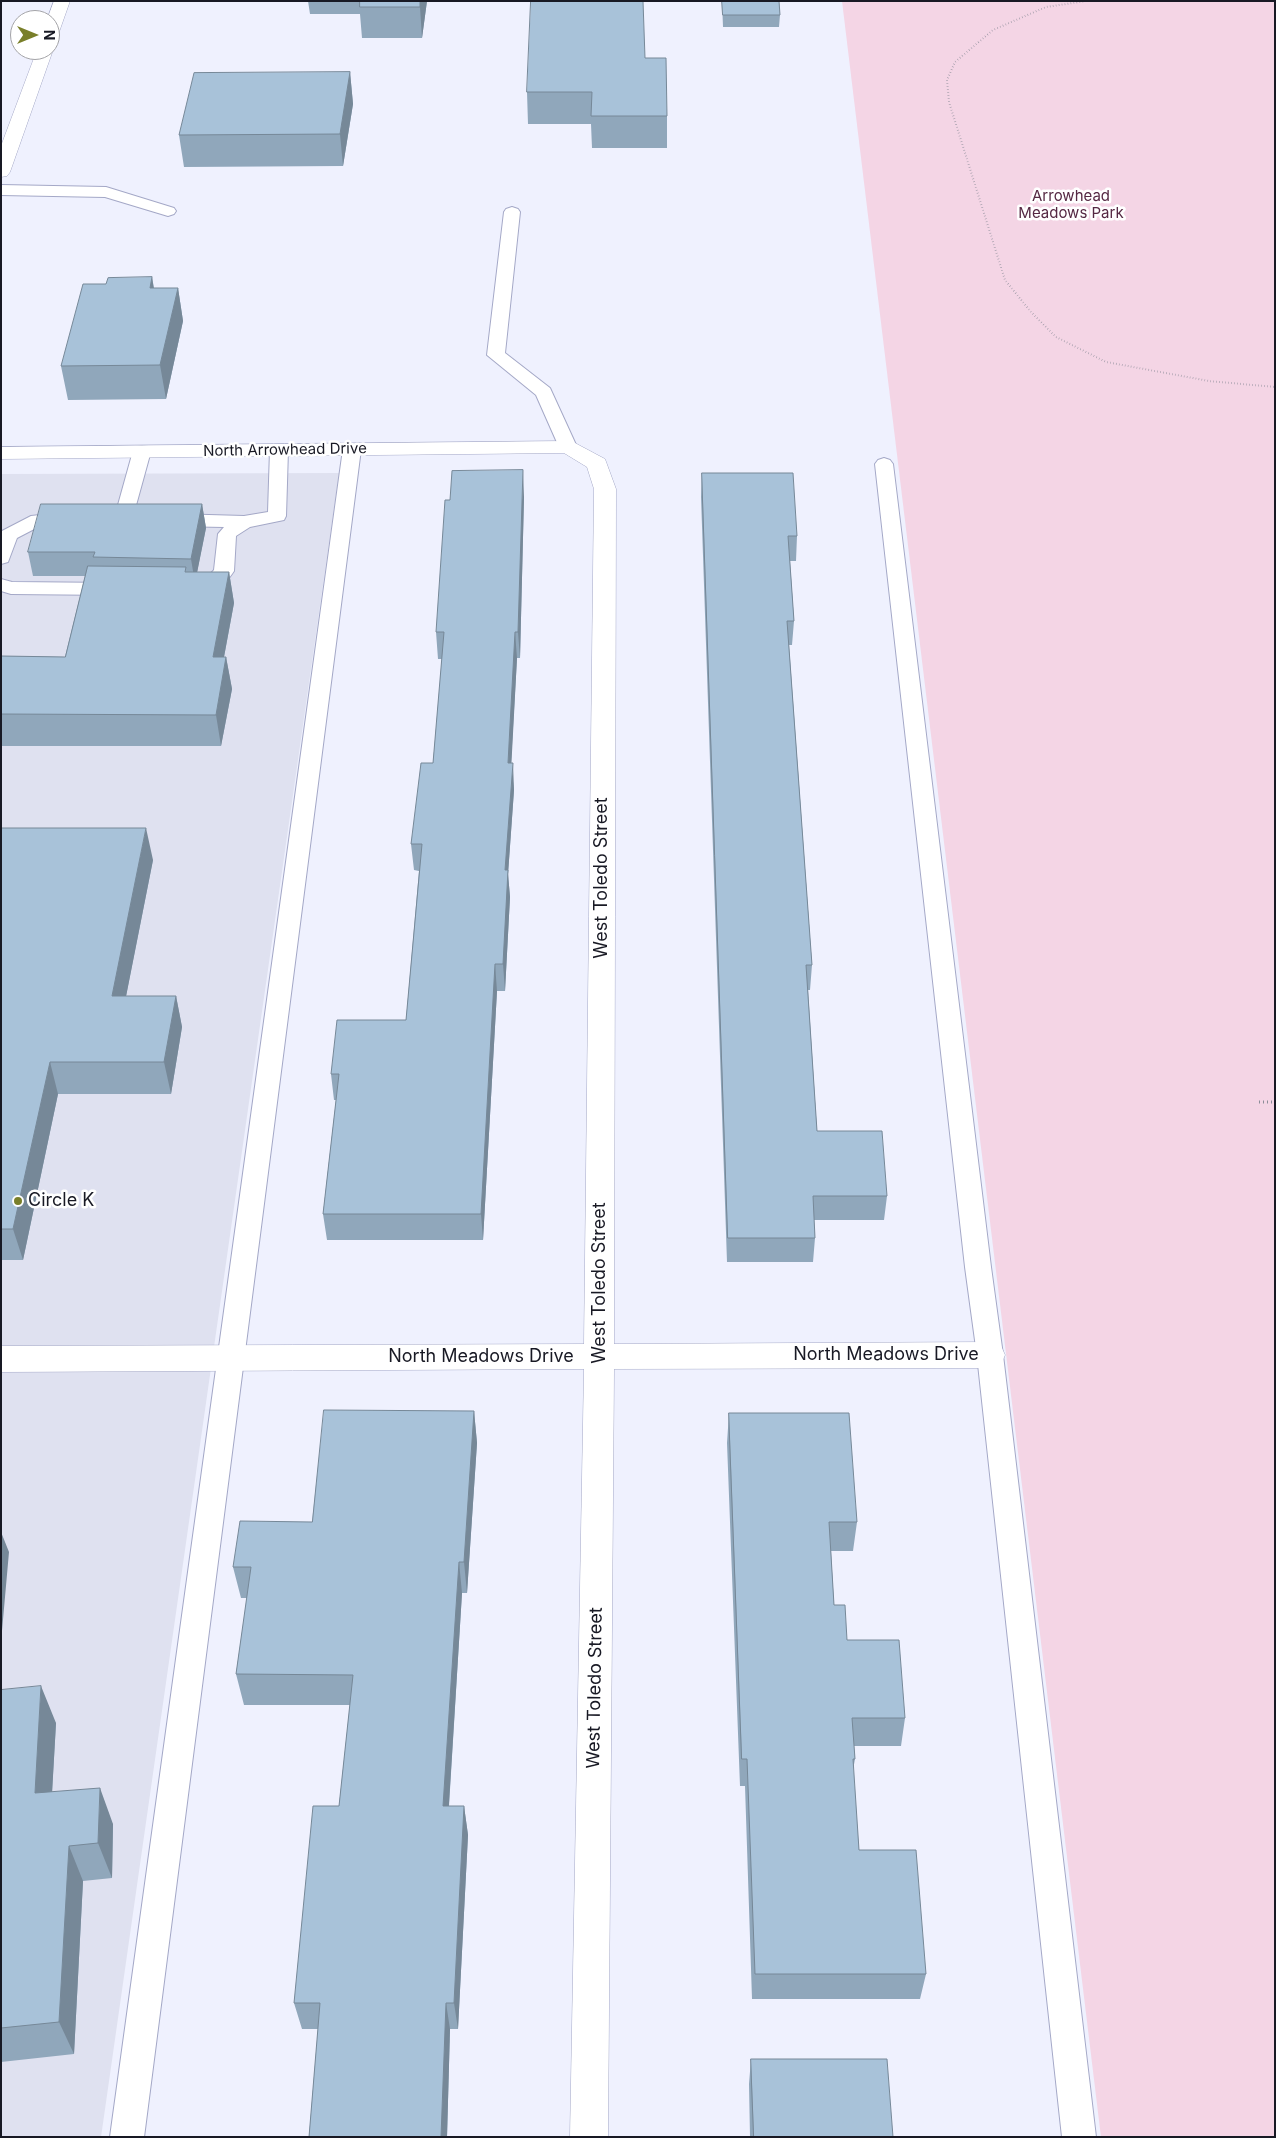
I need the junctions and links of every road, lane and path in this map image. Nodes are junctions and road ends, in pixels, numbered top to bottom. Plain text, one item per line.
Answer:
1 (1086, 1) edge
2 (41, 60) edge
3 (1, 172) edge
4 (1, 190) edge
5 (168, 211) dead end
6 (512, 212) dead end
7 (1275, 387) edge
8 (568, 447) junction
9 (352, 449) junction
10 (280, 450) junction
11 (142, 452) junction
12 (1, 453) edge
13 (884, 464) dead end
14 (126, 509) junction
15 (244, 522) junction
16 (1, 558) edge
17 (1, 585) edge
18 (128, 590) edge
19 (186, 591) edge
20 (1259, 1102) dead end
21 (1275, 1102) edge
22 (990, 1355) junction
23 (600, 1357) junction
24 (231, 1358) junction
25 (1, 1359) edge
26 (127, 2137) edge
27 (589, 2137) edge
28 (1079, 2137) edge

1 - 7 path
2 - 3 street
4 - 5 lane
6 - 8 lane
8 - 9 street, North Arrowhead Drive
8 - 23 street, West Toledo Street
9 - 10 street, North Arrowhead Drive
9 - 24 lane
10 - 11 street, North Arrowhead Drive
10 - 15 lane
11 - 12 street, North Arrowhead Drive
11 - 14 lane
13 - 22 lane
14 - 15 lane
14 - 16 lane
15 - 19 lane
17 - 18 lane
20 - 21 path
22 - 23 street, North Meadows Drive
22 - 28 lane
23 - 24 street, North Meadows Drive
23 - 27 street, West Toledo Street
24 - 25 street, North Meadows Drive
24 - 26 lane

